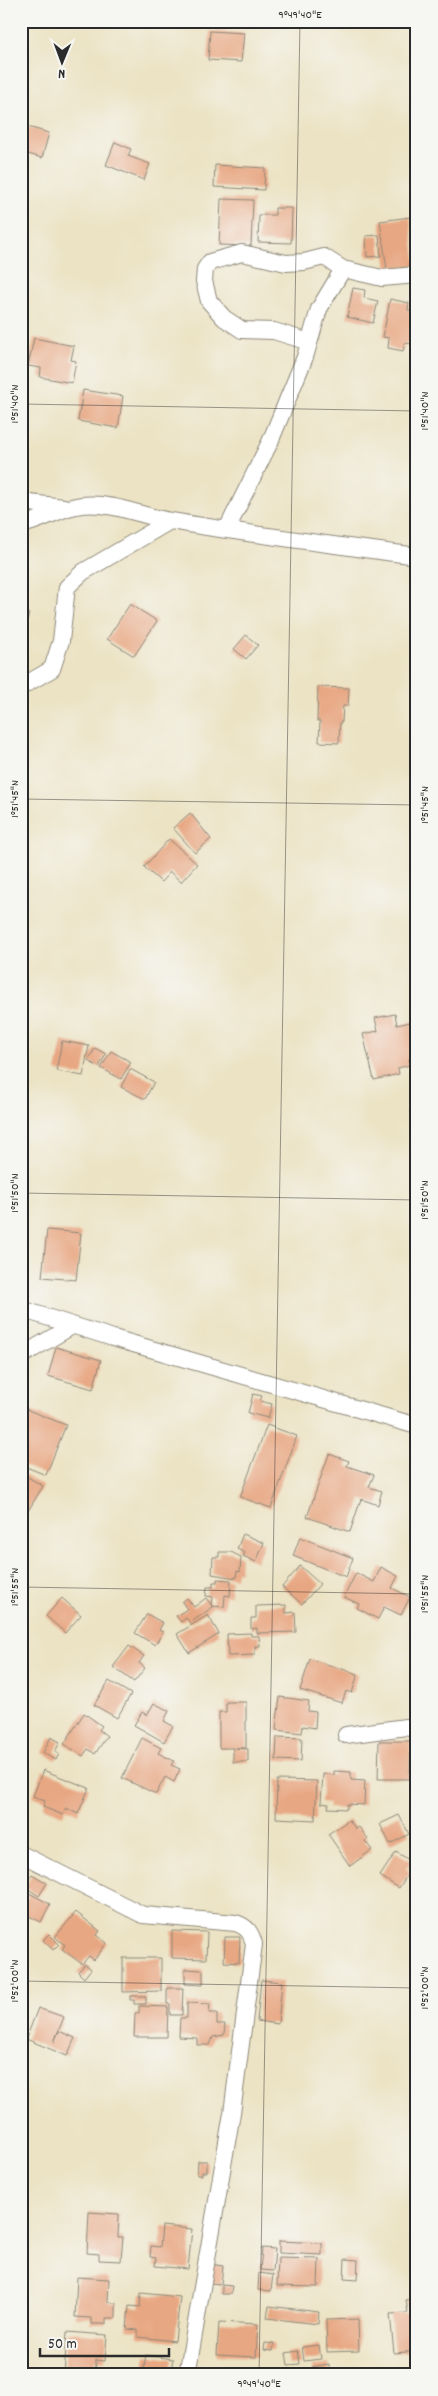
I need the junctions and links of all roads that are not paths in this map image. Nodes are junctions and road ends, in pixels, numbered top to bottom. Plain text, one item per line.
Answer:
1 (343, 269) junction
2 (417, 275) edge
3 (309, 342) junction
4 (21, 502) edge
5 (66, 508) junction
6 (170, 521) junction
7 (21, 525) edge
8 (227, 529) junction
9 (417, 556) edge
10 (21, 687) edge
11 (21, 1309) edge
12 (72, 1326) junction
13 (21, 1356) edge
14 (417, 1426) edge
15 (417, 1730) edge
16 (346, 1736) dead end
17 (21, 1854) edge
18 (187, 2375) edge

1 - 2 street
1 - 3 street
1 - 3 street
3 - 8 street
4 - 5 street
5 - 6 street
5 - 7 street
6 - 8 street
6 - 10 street
8 - 9 street
11 - 12 street
12 - 13 street
12 - 14 street
15 - 16 street
17 - 18 street

